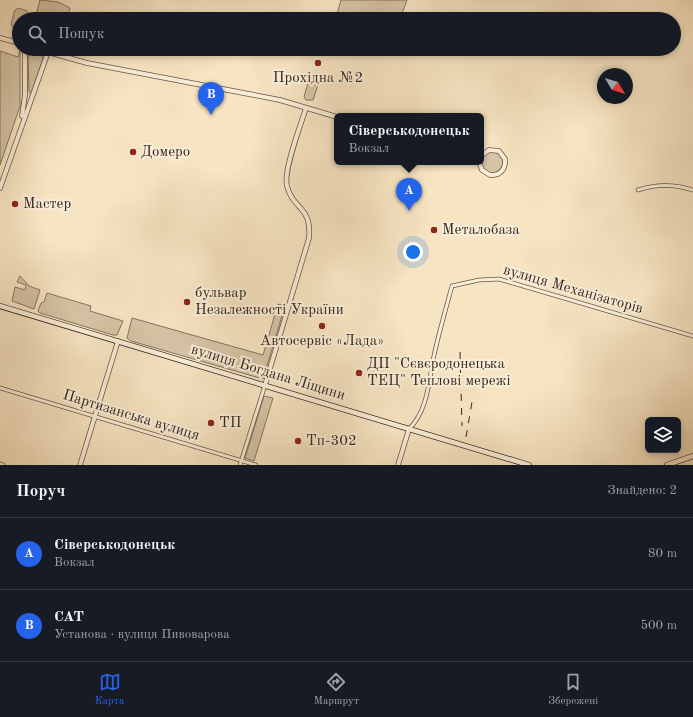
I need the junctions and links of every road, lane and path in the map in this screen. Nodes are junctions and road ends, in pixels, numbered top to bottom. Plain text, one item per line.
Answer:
1 (0, 38) edge
2 (12, 41) edge
3 (25, 56) edge
4 (47, 56) edge
5 (62, 56) edge
6 (306, 108) junction
7 (334, 116) edge
8 (20, 128) junction
9 (484, 154) edge
10 (481, 165) edge
11 (0, 188) edge
12 (638, 190) dead end
13 (693, 190) edge
14 (0, 306) edge
15 (693, 336) edge
16 (118, 341) junction
17 (264, 384) junction
18 (0, 388) edge
19 (95, 416) junction
20 (409, 429) junction
21 (693, 456) edge
22 (242, 461) junction
23 (0, 464) edge
24 (3, 465) edge
25 (80, 465) edge
26 (240, 465) edge
27 (256, 465) edge
28 (398, 465) edge
29 (529, 465) edge
30 (667, 465) edge

1 - 2 street
3 - 8 street
4 - 8 street
5 - 6 street
6 - 7 street
6 - 17 street
8 - 11 street
9 - 10 street
12 - 13 street
14 - 16 main road, вулиця Богдана Ліщини
15 - 20 street, вулиця Механізаторів
16 - 17 main road, вулиця Богдана Ліщини
16 - 19 street
17 - 20 main road, вулиця Богдана Ліщини
17 - 22 street
18 - 19 street, Партизанська вулиця
19 - 22 street, Партизанська вулиця
19 - 25 street
20 - 28 street
20 - 29 main road, вулиця Богдана Ліщини
21 - 30 main road
22 - 26 street
22 - 27 street, Партизанська вулиця
23 - 24 street

